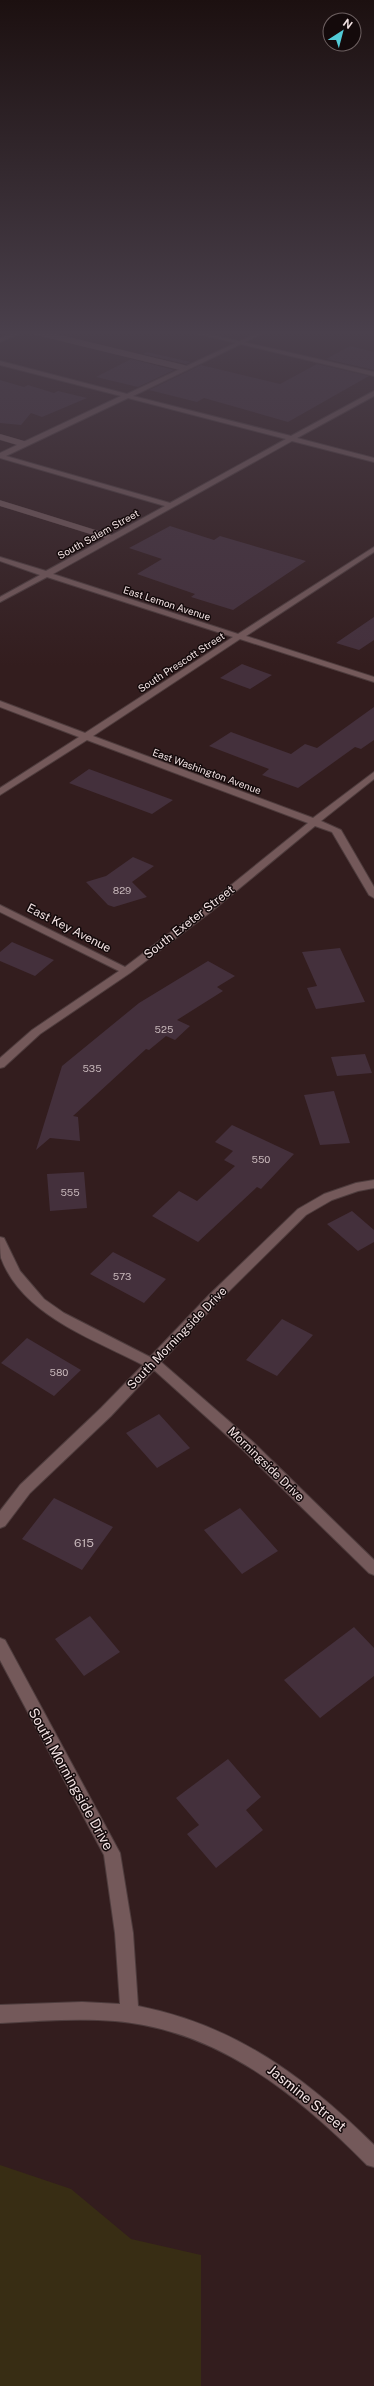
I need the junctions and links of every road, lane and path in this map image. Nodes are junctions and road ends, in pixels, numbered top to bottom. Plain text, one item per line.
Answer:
1 (282, 443) edge
2 (312, 443) edge
3 (24, 444) edge
4 (0, 456) edge
5 (374, 460) edge
6 (0, 503) edge
7 (170, 505) junction
8 (112, 538) junction
9 (374, 549) edge
10 (363, 556) junction
11 (0, 559) edge
12 (374, 560) edge
13 (47, 574) junction
14 (0, 600) edge
15 (239, 637) junction
16 (374, 680) edge
17 (0, 704) edge
18 (86, 738) junction
19 (374, 775) edge
20 (0, 792) edge
21 (315, 823) junction
22 (374, 894) edge
23 (0, 908) edge
24 (126, 971) junction
25 (0, 1064) edge
26 (374, 1184) edge
27 (0, 1241) edge
28 (153, 1364) junction
29 (0, 1522) edge
30 (374, 1569) edge
31 (0, 1645) edge
32 (0, 2014) edge
33 (130, 2014) junction
34 (374, 2158) edge

1 - 7 street, South Salem Street
2 - 5 street
3 - 4 street
4 - 7 street
6 - 8 lane
7 - 8 street, South Salem Street
8 - 13 street, South Salem Street
9 - 10 street, South Prescott Street
10 - 12 street
10 - 15 street, South Prescott Street
11 - 13 street, East Lemon Avenue
13 - 14 street, South Salem Street
13 - 15 street, East Lemon Avenue
15 - 16 street, East Lemon Avenue
15 - 18 street, South Prescott Street
17 - 18 street, East Washington Avenue
18 - 20 street, South Prescott Street
18 - 21 street, East Washington Avenue
19 - 21 street, South Exeter Street
21 - 22 street, East Washington Avenue
21 - 24 street, South Exeter Street
23 - 24 street, East Key Avenue
24 - 25 street, South Exeter Street
26 - 28 street, South Morningside Drive
27 - 28 street
28 - 29 street, South Morningside Drive
28 - 30 street, Morningside Drive
31 - 33 street, South Morningside Drive
32 - 33 street, Jasmine Street
33 - 34 street, Jasmine Street

